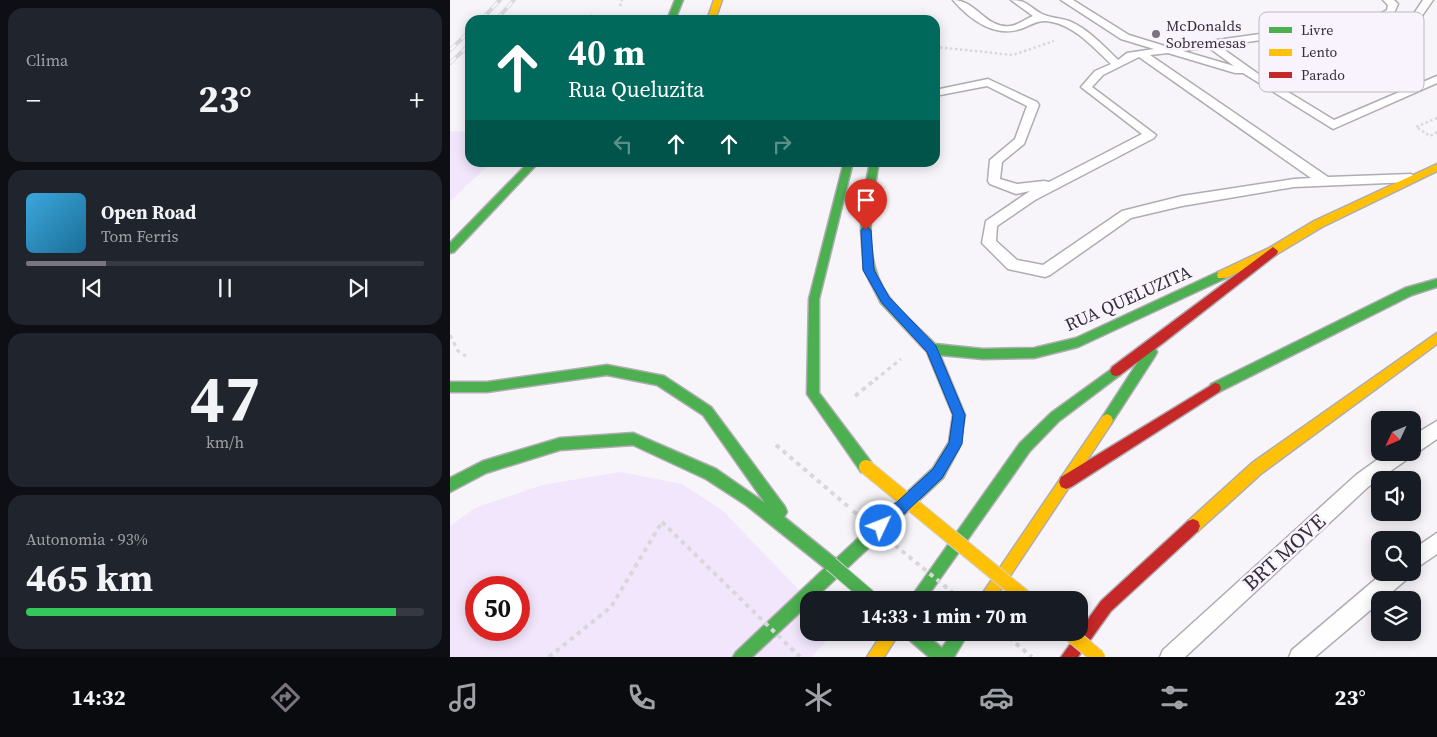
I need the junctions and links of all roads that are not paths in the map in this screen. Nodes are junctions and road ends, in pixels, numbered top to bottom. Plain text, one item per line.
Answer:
1 (679, 0) edge
2 (719, 0) edge
3 (958, 0) edge
4 (1016, 0) edge
5 (1066, 0) edge
6 (1388, 0) edge
7 (1428, 0) edge
8 (1389, 12) edge
9 (1420, 12) edge
10 (673, 15) edge
11 (713, 15) edge
12 (718, 15) edge
13 (1040, 18) junction
14 (1259, 37) edge
15 (1210, 44) junction
16 (1173, 50) junction
17 (1141, 54) junction
18 (1118, 65) junction
19 (1253, 75) junction
20 (1259, 79) edge
21 (1437, 79) edge
22 (1424, 85) edge
23 (940, 92) edge
24 (1281, 92) edge
25 (1407, 92) edge
26 (529, 167) edge
27 (848, 167) edge
28 (874, 167) edge
29 (1437, 167) edge
30 (1411, 178) junction
31 (1326, 182) junction
32 (1057, 184) junction
33 (450, 249) edge
34 (1272, 251) junction
35 (1437, 283) edge
36 (1437, 338) edge
37 (1158, 340) junction
38 (932, 349) junction
39 (450, 386) edge
40 (1437, 429) edge
41 (1421, 440) edge
42 (1390, 461) edge
43 (1066, 482) junction
44 (450, 485) edge
45 (797, 536) junction
46 (1437, 542) edge
47 (1421, 555) edge
48 (1389, 581) edge
49 (862, 591) edge
50 (922, 591) edge
51 (991, 591) edge
52 (1017, 591) edge
53 (886, 641) edge
54 (922, 641) edge
55 (956, 641) edge
56 (1079, 641) edge
57 (741, 657) edge
58 (875, 657) edge
59 (940, 657) edge
60 (945, 657) edge
61 (1069, 657) edge
62 (1098, 657) edge
63 (1170, 657) edge
64 (1299, 657) edge

1 - 10 main road
2 - 11 main road
2 - 12 main road
3 - 13 lane
4 - 13 lane
5 - 16 lane
6 - 8 lane
7 - 9 lane
13 - 18 lane
14 - 15 lane
15 - 16 lane
15 - 19 lane
16 - 17 lane
16 - 19 lane
17 - 18 lane
17 - 31 lane
18 - 32 lane
19 - 20 lane
21 - 22 lane
23 - 32 lane
24 - 25 lane
26 - 33 main road
27 - 52 main road, bridge
28 - 38 main road
29 - 30 main road
30 - 31 lane
30 - 34 main road
31 - 32 lane
34 - 37 main road
34 - 38 main road, RUA QUELUZITA
35 - 43 main road
36 - 61 main road
37 - 43 main road
37 - 50 main road
38 - 57 main road
39 - 45 main road
40 - 41 lane
42 - 63 lane, BRT MOVE
43 - 51 main road
44 - 45 main road
45 - 49 main road, bridge
46 - 47 lane
48 - 64 lane
53 - 58 main road
54 - 59 main road
55 - 60 main road
56 - 62 main road, bridge

